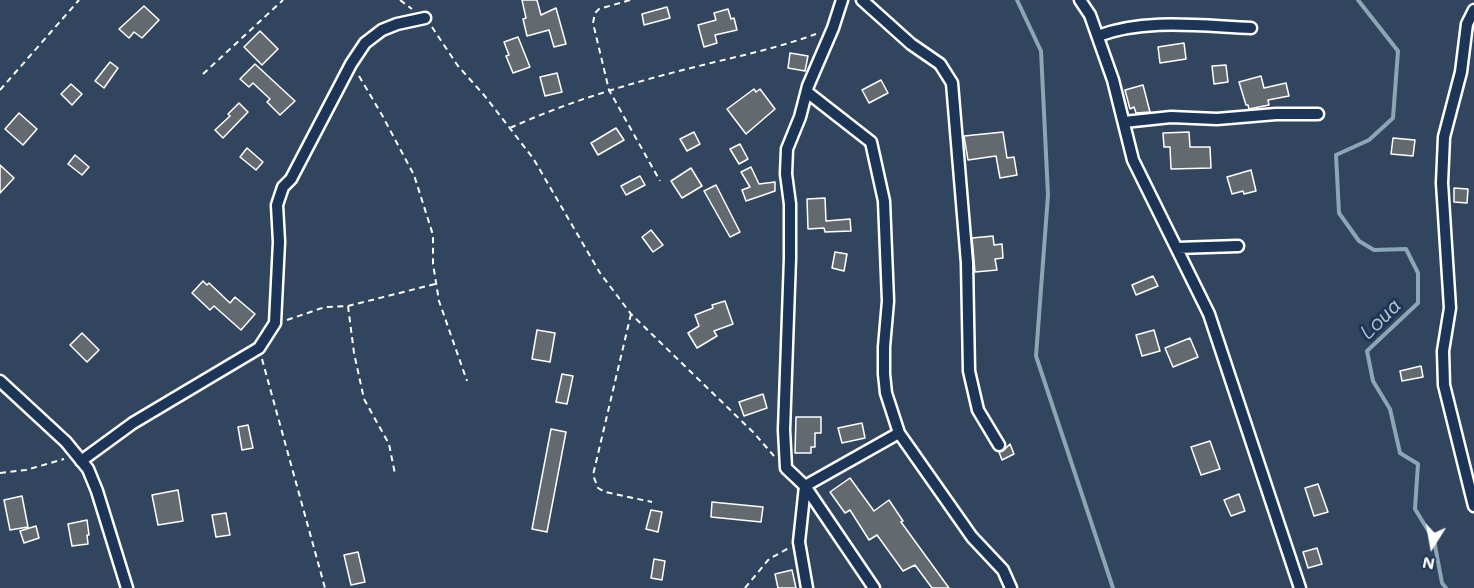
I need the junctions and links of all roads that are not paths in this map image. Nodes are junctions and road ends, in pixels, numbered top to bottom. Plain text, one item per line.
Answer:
1 (842, 0) edge
2 (862, 0) edge
3 (1080, 0) edge
4 (1474, 10) edge
5 (425, 18) road end
6 (1251, 28) dead end
7 (1098, 36) junction
8 (807, 92) junction
9 (1318, 114) dead end
10 (1124, 122) junction
11 (1238, 246) dead end
12 (1177, 248) junction
13 (0, 381) edge
14 (899, 433) junction
15 (999, 445) dead end
16 (78, 458) junction
17 (805, 486) junction
18 (1474, 506) edge
19 (128, 588) edge
20 (807, 588) edge
21 (874, 588) edge
22 (1011, 588) edge
23 (1300, 588) edge

1 - 8 street
2 - 15 street
3 - 7 street
4 - 18 street
5 - 16 street
6 - 7 street
7 - 10 street
8 - 14 street
8 - 17 street
9 - 10 street
10 - 12 street
11 - 12 street
12 - 23 street
13 - 16 street
14 - 17 street
14 - 22 street
16 - 19 street
17 - 20 street
17 - 21 street

